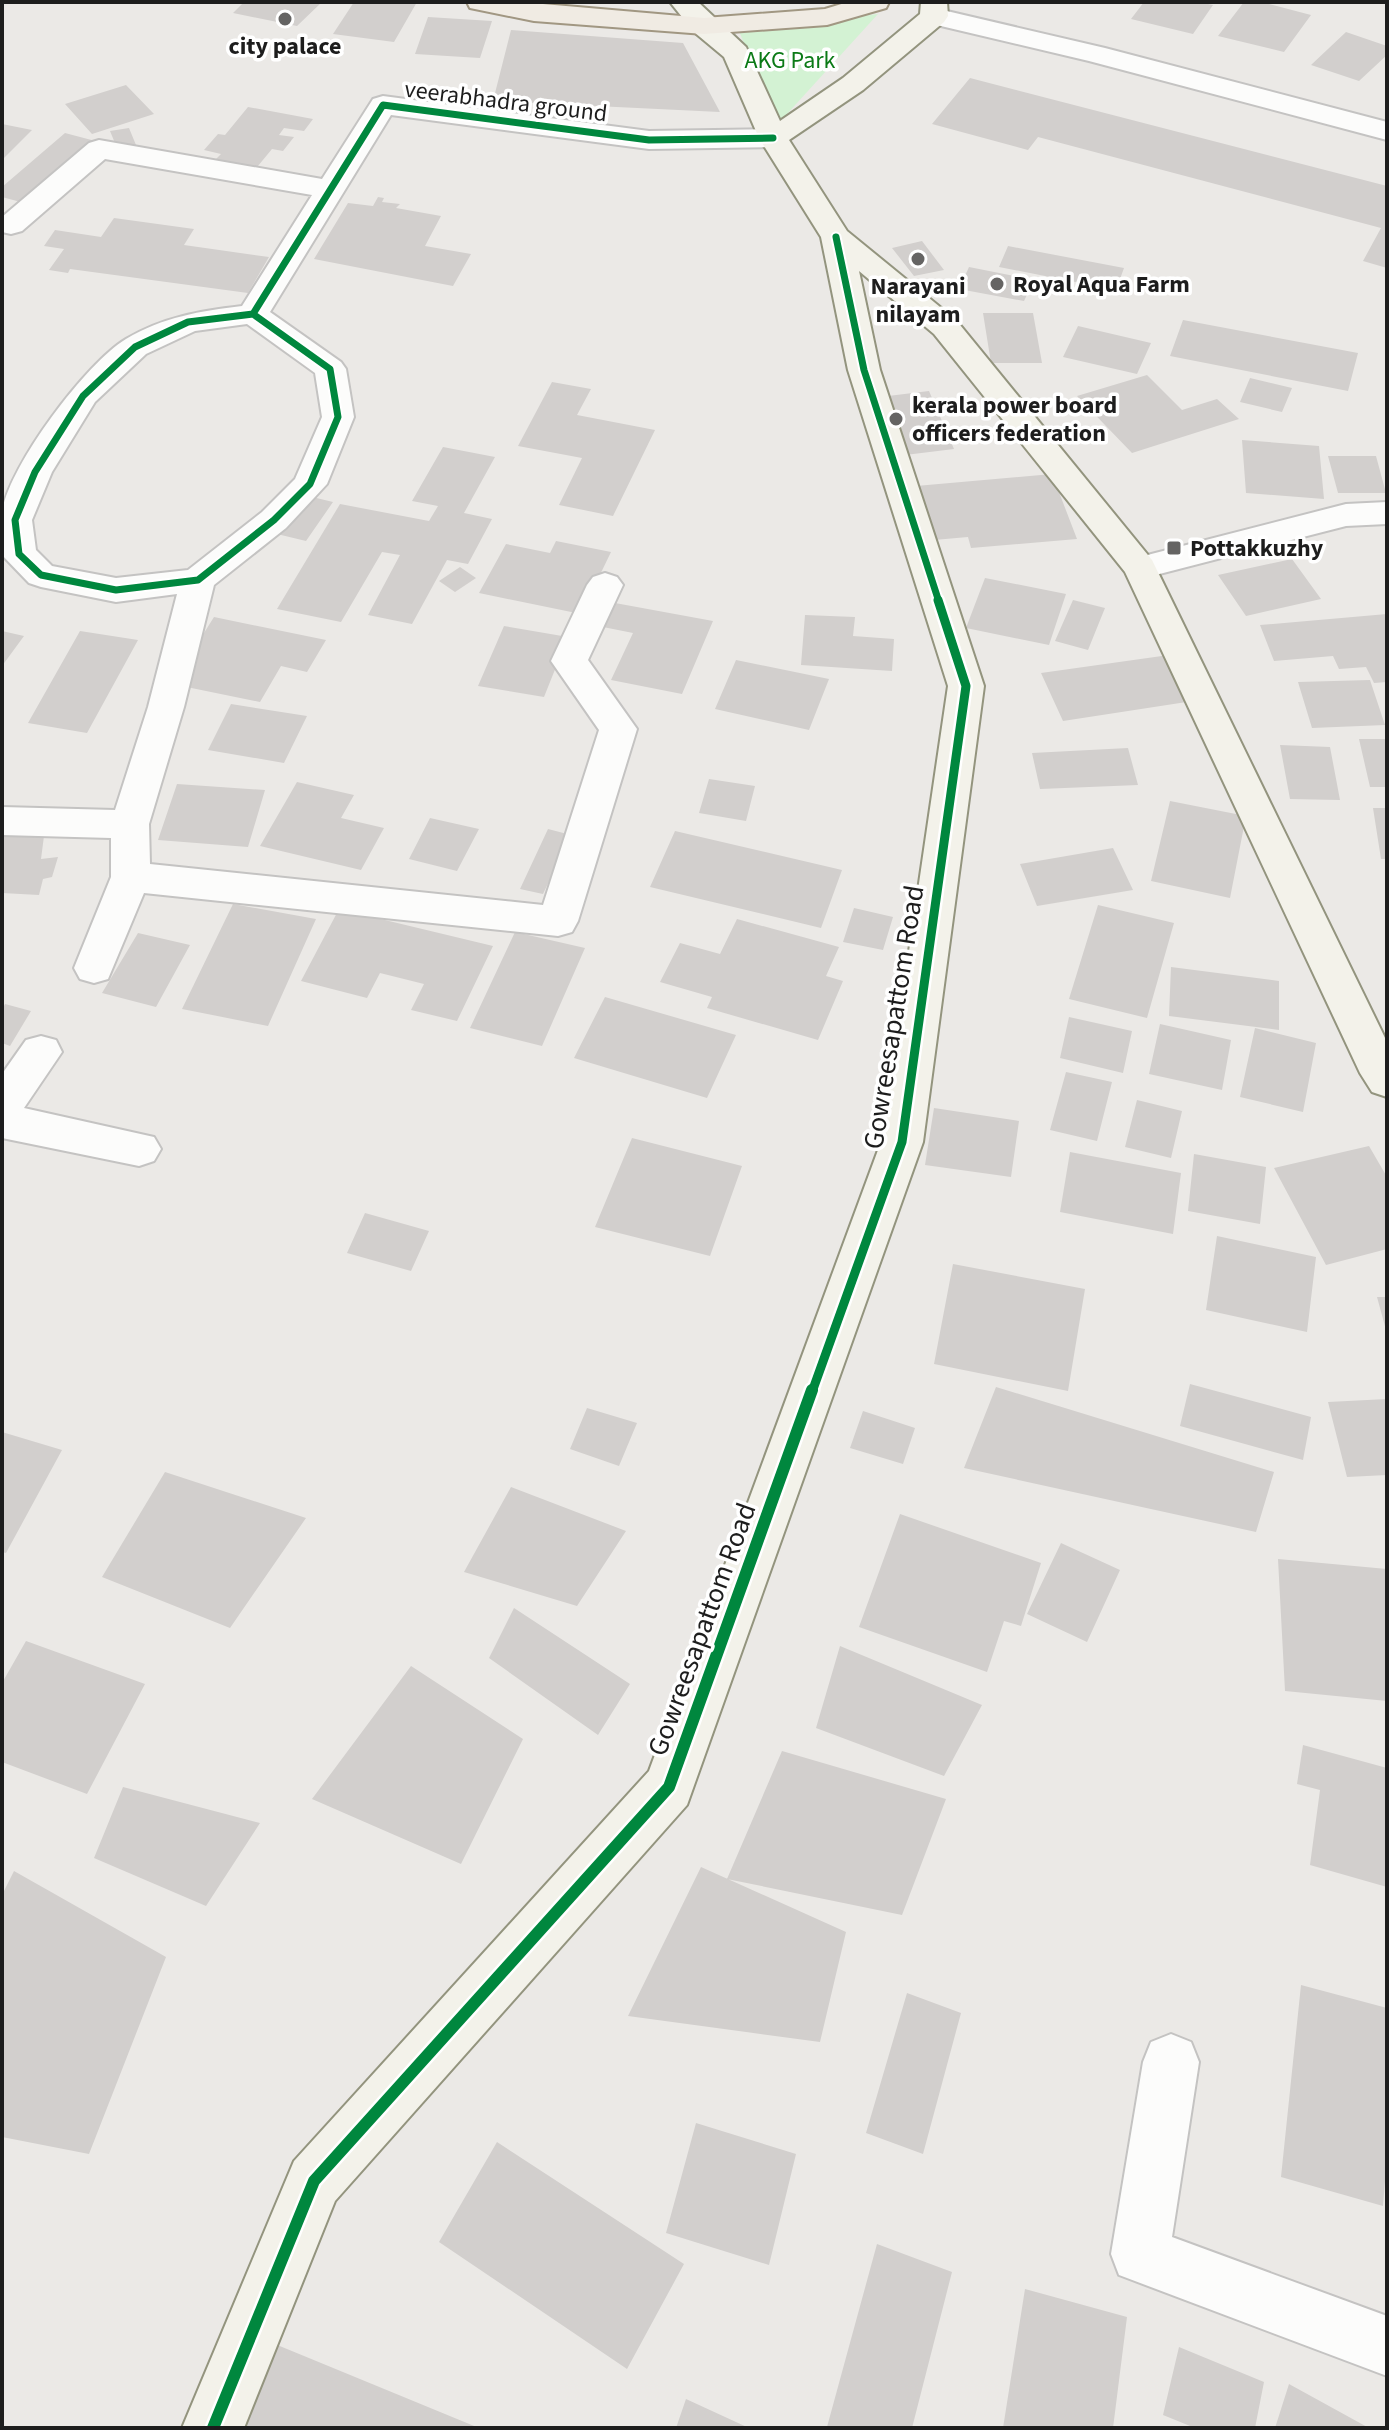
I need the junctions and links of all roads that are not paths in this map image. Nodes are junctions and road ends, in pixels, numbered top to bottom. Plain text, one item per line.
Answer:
1 (480, 2) edge
2 (683, 2) edge
3 (876, 2) edge
4 (934, 9) edge
5 (704, 26) junction
6 (1387, 131) edge
7 (773, 138) junction
8 (330, 189) junction
9 (11, 225) dead end
10 (836, 237) junction
11 (253, 314) junction
12 (1387, 513) edge
13 (10, 562) edge
14 (1140, 568) junction
15 (198, 580) junction
16 (605, 585) dead end
17 (2, 821) edge
18 (130, 824) junction
19 (131, 877) junction
20 (94, 968) dead end
21 (41, 1052) dead end
22 (1387, 1080) edge
23 (2, 1107) edge
24 (2, 1121) edge
25 (139, 1149) dead end
26 (1171, 2062) dead end
27 (1387, 2346) edge
28 (213, 2428) edge

1 - 5 main road
2 - 5 street, Gowreesapattom Road
3 - 5 main road
4 - 6 street
4 - 7 street
5 - 7 street, Gowreesapattom Road
7 - 8 street, veerabhadra ground
7 - 10 street, Gowreesapattom Road
8 - 9 street
8 - 11 street, veerabhadra ground
10 - 14 street
10 - 28 street, Gowreesapattom Road
11 - 13 street
11 - 15 street
12 - 14 street
13 - 15 street
14 - 22 street
15 - 18 street
16 - 19 street
17 - 18 street
18 - 19 street
19 - 20 street
21 - 23 street
24 - 25 street
26 - 27 street

